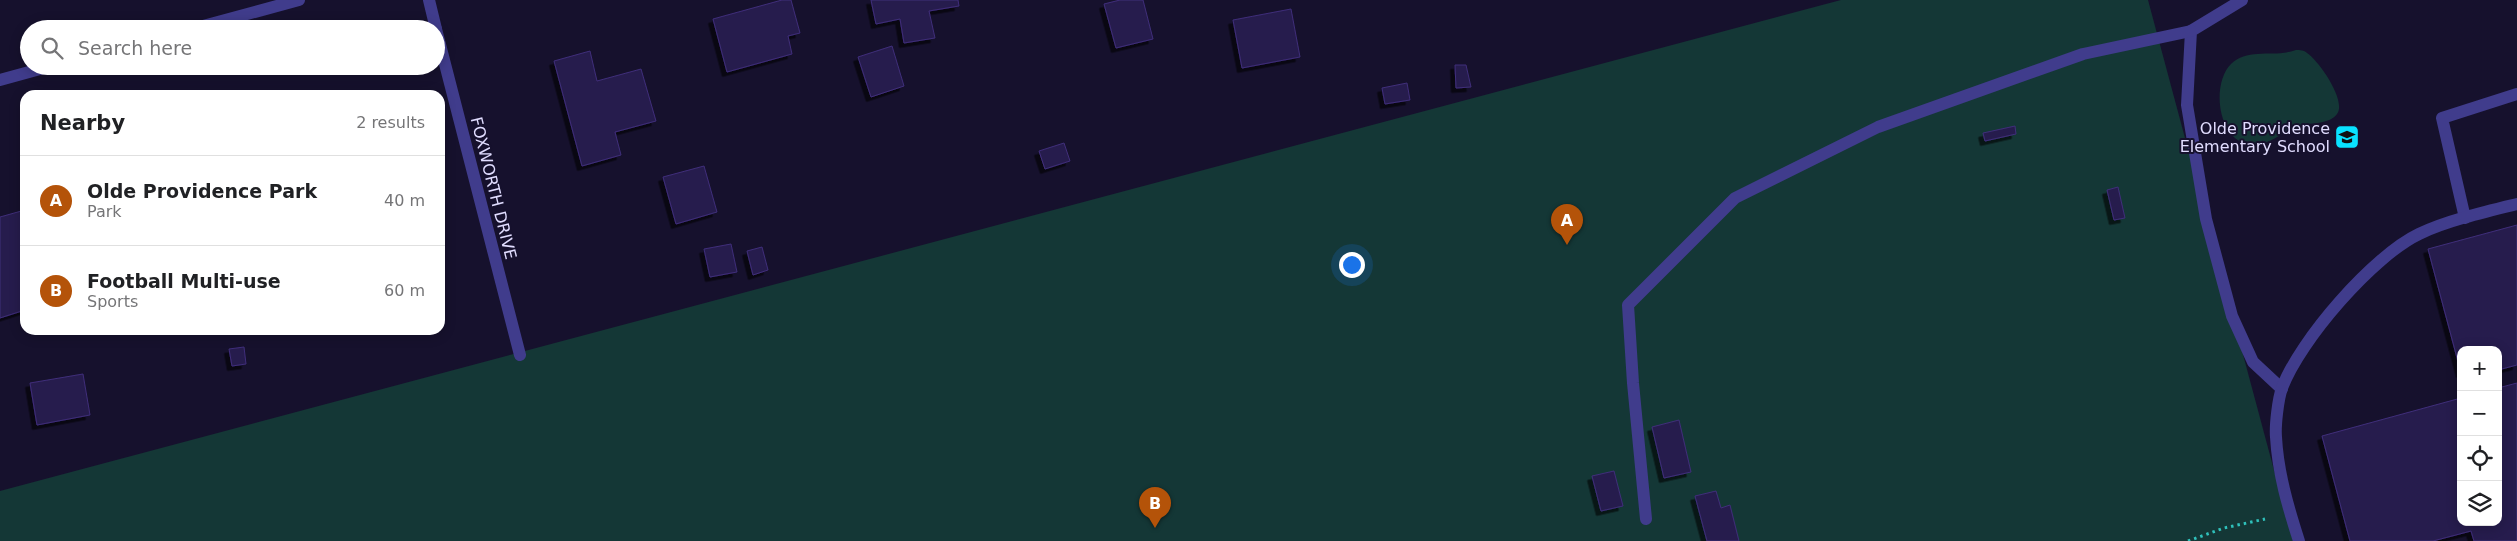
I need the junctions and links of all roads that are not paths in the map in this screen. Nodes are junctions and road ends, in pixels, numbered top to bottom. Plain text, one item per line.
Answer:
1 (300, 0) edge
2 (429, 0) edge
3 (2242, 0) edge
4 (226, 20) edge
5 (434, 20) edge
6 (2191, 31) junction
7 (445, 64) edge
8 (20, 75) edge
9 (0, 80) edge
10 (2517, 94) edge
11 (2517, 204) edge
12 (2465, 218) junction
13 (520, 354) dead end
14 (2282, 389) junction
15 (1646, 519) dead end
16 (2299, 541) edge

1 - 4 street
2 - 5 street, FOXWORTH DRIVE
3 - 6 street
6 - 14 street
6 - 15 street
7 - 13 street, FOXWORTH DRIVE
8 - 9 street
10 - 12 street
11 - 12 street
12 - 14 street
14 - 16 street

